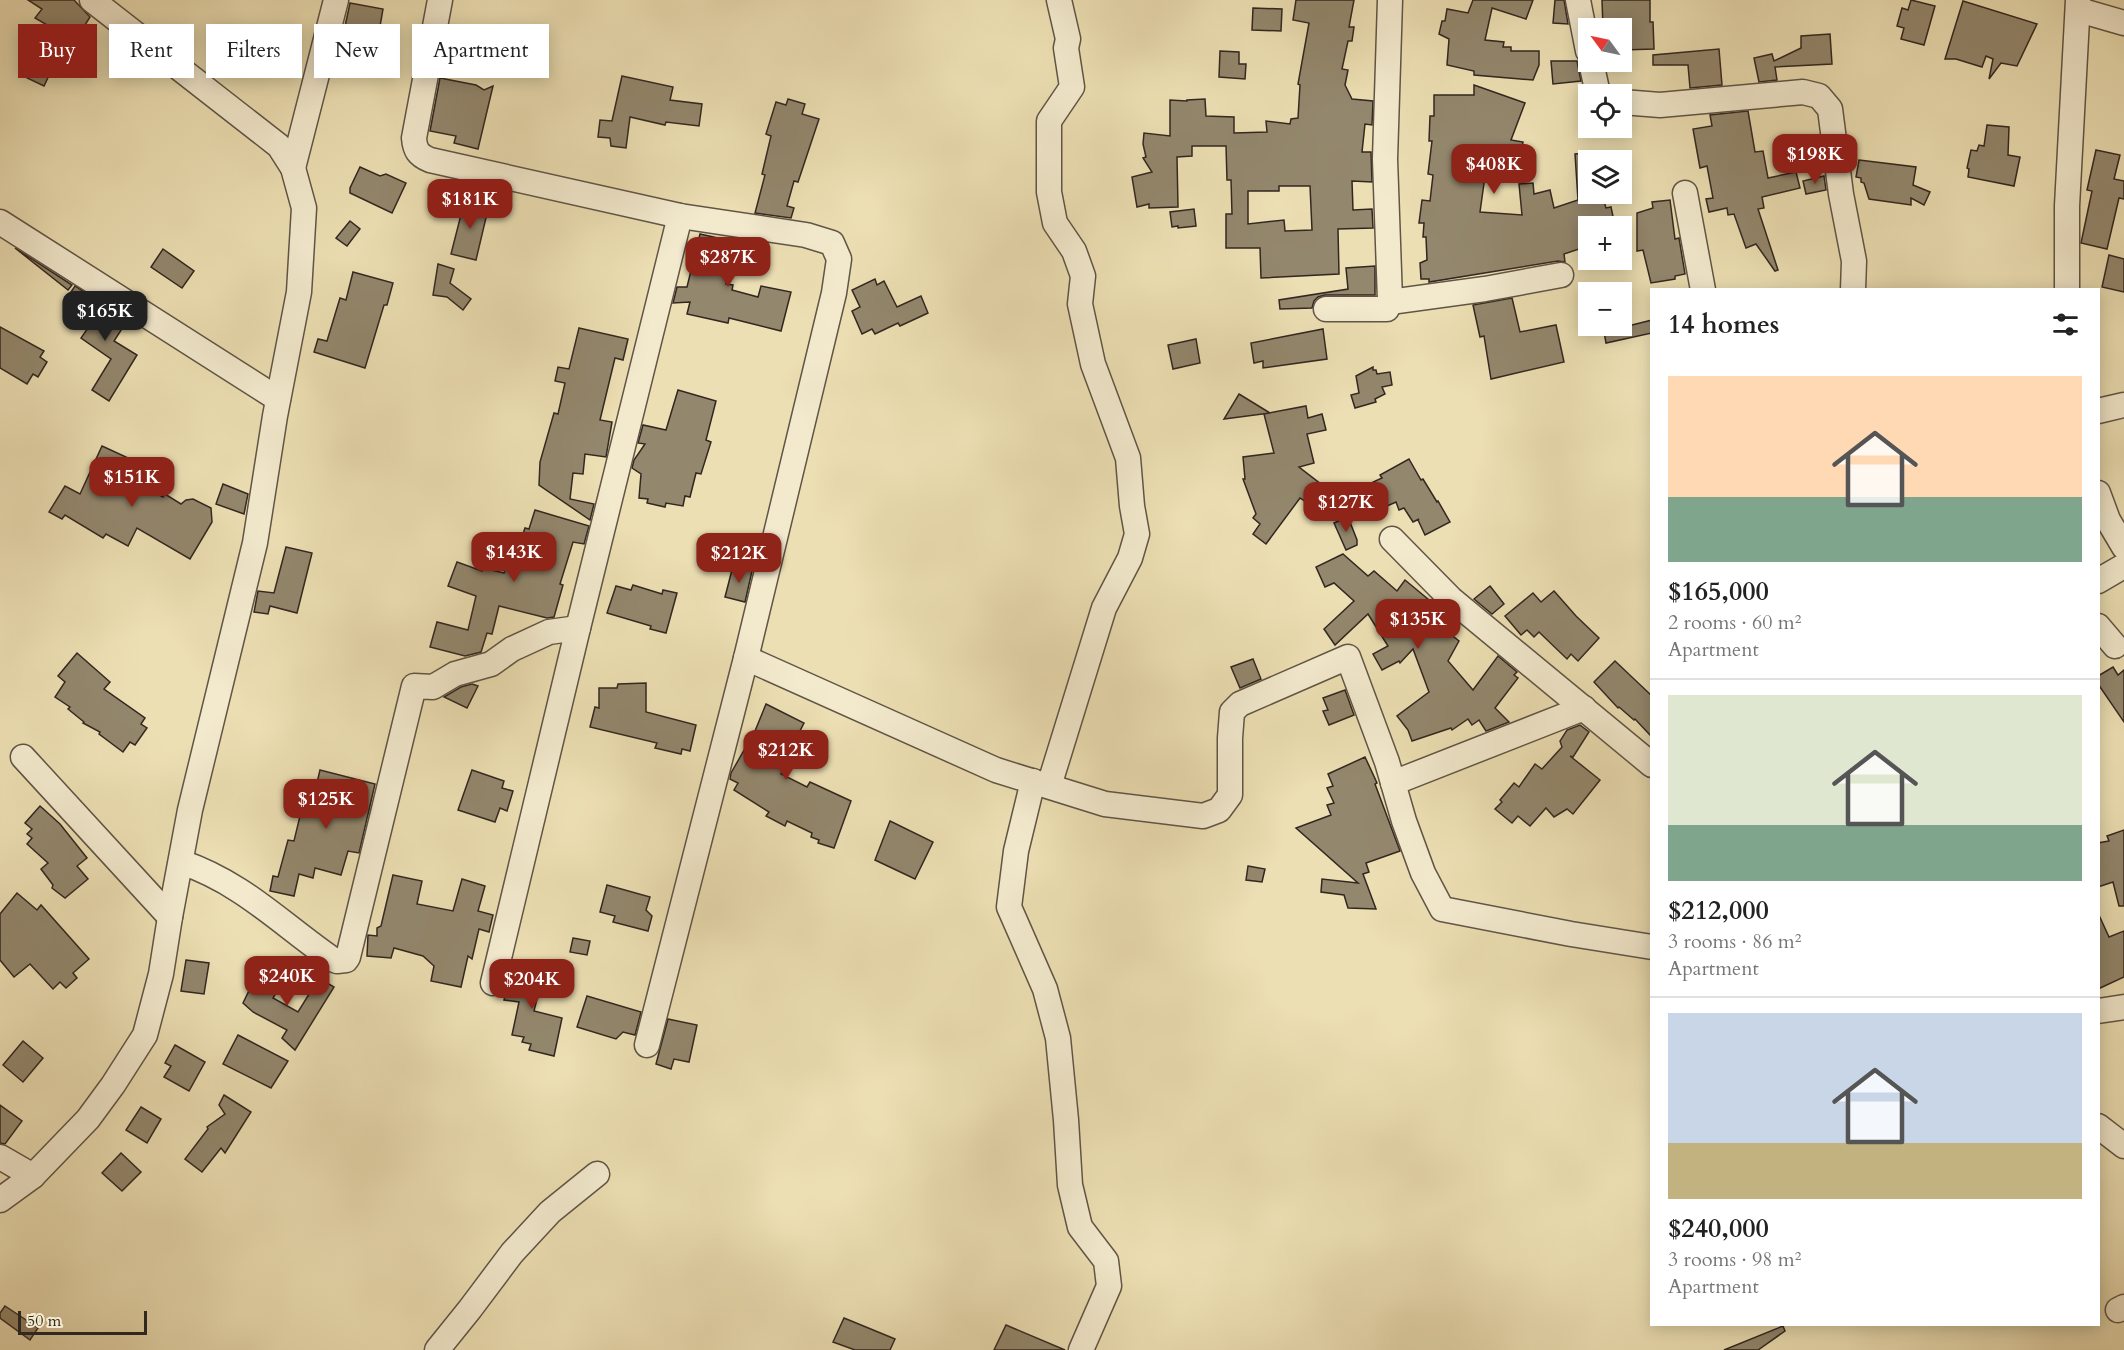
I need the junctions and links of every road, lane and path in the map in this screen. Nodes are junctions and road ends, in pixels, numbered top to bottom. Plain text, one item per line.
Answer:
1 (92, 0) edge
2 (336, 0) edge
3 (440, 0) edge
4 (1059, 0) edge
5 (1389, 0) edge
6 (1578, 0) edge
7 (2077, 3) edge
8 (1582, 18) edge
9 (2124, 23) edge
10 (1632, 103) edge
11 (293, 168) junction
12 (1685, 193) dead end
13 (680, 216) junction
14 (0, 222) edge
15 (1561, 274) dead end
16 (1703, 288) edge
17 (1853, 288) edge
18 (2067, 288) edge
19 (1390, 302) junction
20 (1326, 309) dead end
21 (278, 399) junction
22 (2124, 405) edge
23 (2100, 411) edge
24 (2100, 498) edge
25 (1392, 539) dead end
26 (2124, 547) edge
27 (2124, 566) edge
28 (2100, 580) edge
29 (578, 628) junction
30 (2100, 628) edge
31 (2115, 646) dead end
32 (746, 658) junction
33 (1584, 708) junction
34 (23, 757) dead end
35 (1650, 763) edge
36 (1393, 783) junction
37 (1041, 784) junction
38 (181, 862) junction
39 (170, 917) junction
40 (1650, 947) edge
41 (493, 983) dead end
42 (2124, 1007) edge
43 (2100, 1011) edge
44 (648, 1045) dead end
45 (2100, 1128) edge
46 (2124, 1146) edge
47 (0, 1157) edge
48 (597, 1174) dead end
49 (33, 1176) junction
50 (0, 1200) edge
51 (437, 1350) edge
52 (1081, 1350) edge

1 - 11 street
2 - 11 street
3 - 13 street
4 - 37 street
5 - 19 street
6 - 8 street
7 - 9 street
7 - 18 street
10 - 17 street
11 - 21 street
12 - 16 street
13 - 29 street
13 - 32 street
14 - 21 street
15 - 19 street
19 - 20 street
21 - 38 street
22 - 23 street
24 - 26 street
25 - 33 street
27 - 28 street
29 - 38 street
29 - 41 street
30 - 31 street
32 - 37 street
32 - 44 street
33 - 35 street
33 - 36 street
34 - 39 street
36 - 37 street
36 - 40 street
37 - 52 street
38 - 39 street
39 - 49 street
42 - 43 street
45 - 46 street
47 - 49 street
48 - 51 street
49 - 50 street

